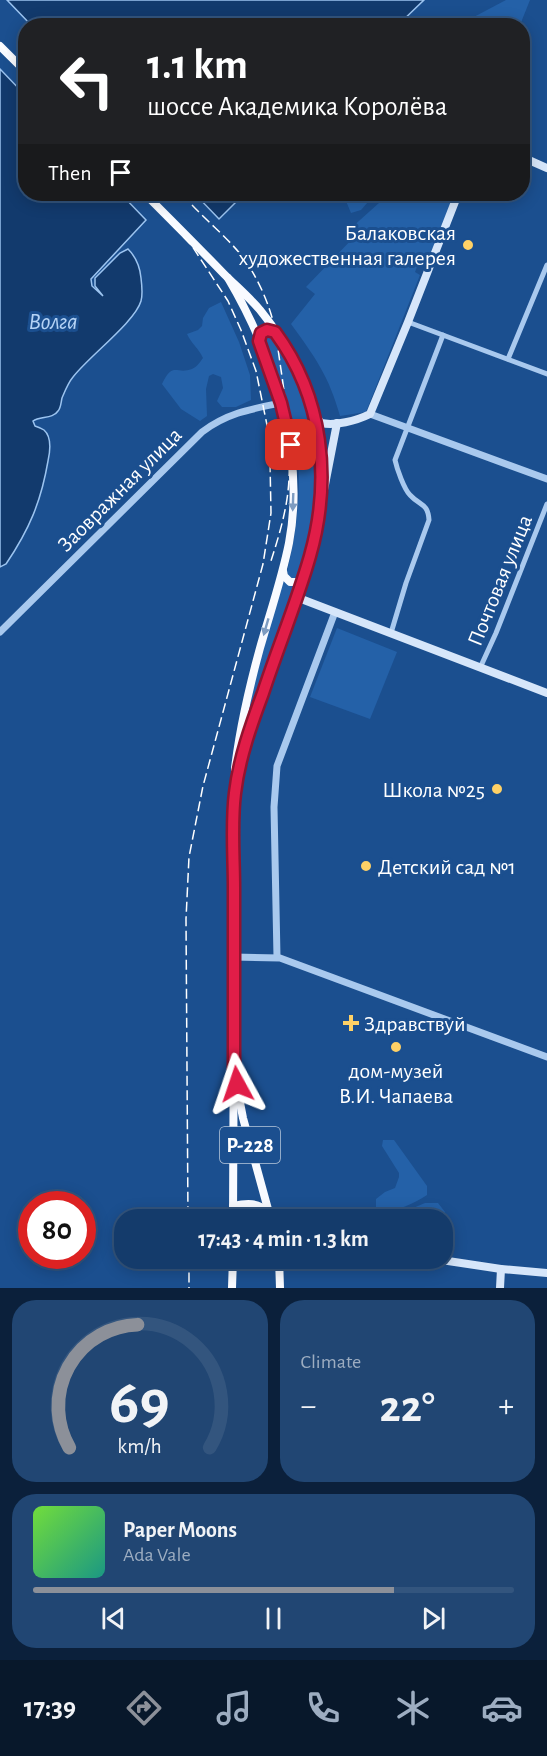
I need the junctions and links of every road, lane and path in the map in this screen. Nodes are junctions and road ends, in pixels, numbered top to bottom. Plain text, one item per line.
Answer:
1 (0, 46) edge
2 (18, 64) edge
3 (530, 161) edge
4 (547, 168) edge
5 (152, 201) edge
6 (455, 201) edge
7 (547, 265) edge
8 (228, 278) junction
9 (408, 322) junction
10 (275, 332) junction
11 (443, 335) junction
12 (259, 341) junction
13 (508, 359) junction
14 (547, 374) edge
15 (281, 403) junction
16 (314, 414) junction
17 (370, 414) junction
18 (337, 423) junction
19 (407, 429) junction
20 (547, 479) edge
21 (547, 504) edge
22 (320, 505) junction
23 (283, 571) junction
24 (302, 580) junction
25 (296, 597) junction
26 (335, 612) junction
27 (0, 632) edge
28 (390, 633) junction
29 (480, 668) junction
30 (547, 693) edge
31 (235, 792) junction
32 (233, 957) junction
33 (277, 957) junction
34 (547, 1057) edge
35 (234, 1069) junction
36 (233, 1206) joint
37 (262, 1209) edge
38 (268, 1209) edge
39 (453, 1262) edge
40 (233, 1269) edge
41 (279, 1269) edge
42 (501, 1269) junction
43 (547, 1273) edge
44 (232, 1288) edge
45 (280, 1288) edge
46 (500, 1288) edge

1 - 2 highway
3 - 4 main road
5 - 8 highway, Р-228
6 - 9 main road
7 - 13 street
8 - 10 highway, Р-228
8 - 12 highway, Р-228
9 - 11 street
9 - 17 main road
10 - 12 highway
10 - 16 highway, Р-228
11 - 13 street
11 - 19 street
12 - 15 highway, Р-228
13 - 14 street
15 -> 23 highway, Р-228
15 - 27 street, Заовражная улица
16 - 18 main road
16 - 22 highway, Р-228
17 - 18 main road
17 - 19 street
18 - 22 main road
19 - 20 street
19 - 28 street
21 - 29 street, Почтовая улица
22 - 24 highway, Р-228
23 - 24 highway
23 -> 31 highway, Р-228
24 - 25 highway, Р-228
25 - 26 main road
25 - 31 highway, Р-228
26 - 28 main road
26 - 33 street
28 - 29 main road
29 - 30 main road
31 - 32 highway, Р-228
32 - 33 street
32 - 35 highway, Р-228
33 - 34 street
35 - 36 highway, Р-228
35 - 38 highway, Р-228
36 - 37 highway
39 - 42 main road
40 - 44 highway
41 - 45 highway
42 - 43 main road
42 - 46 main road

